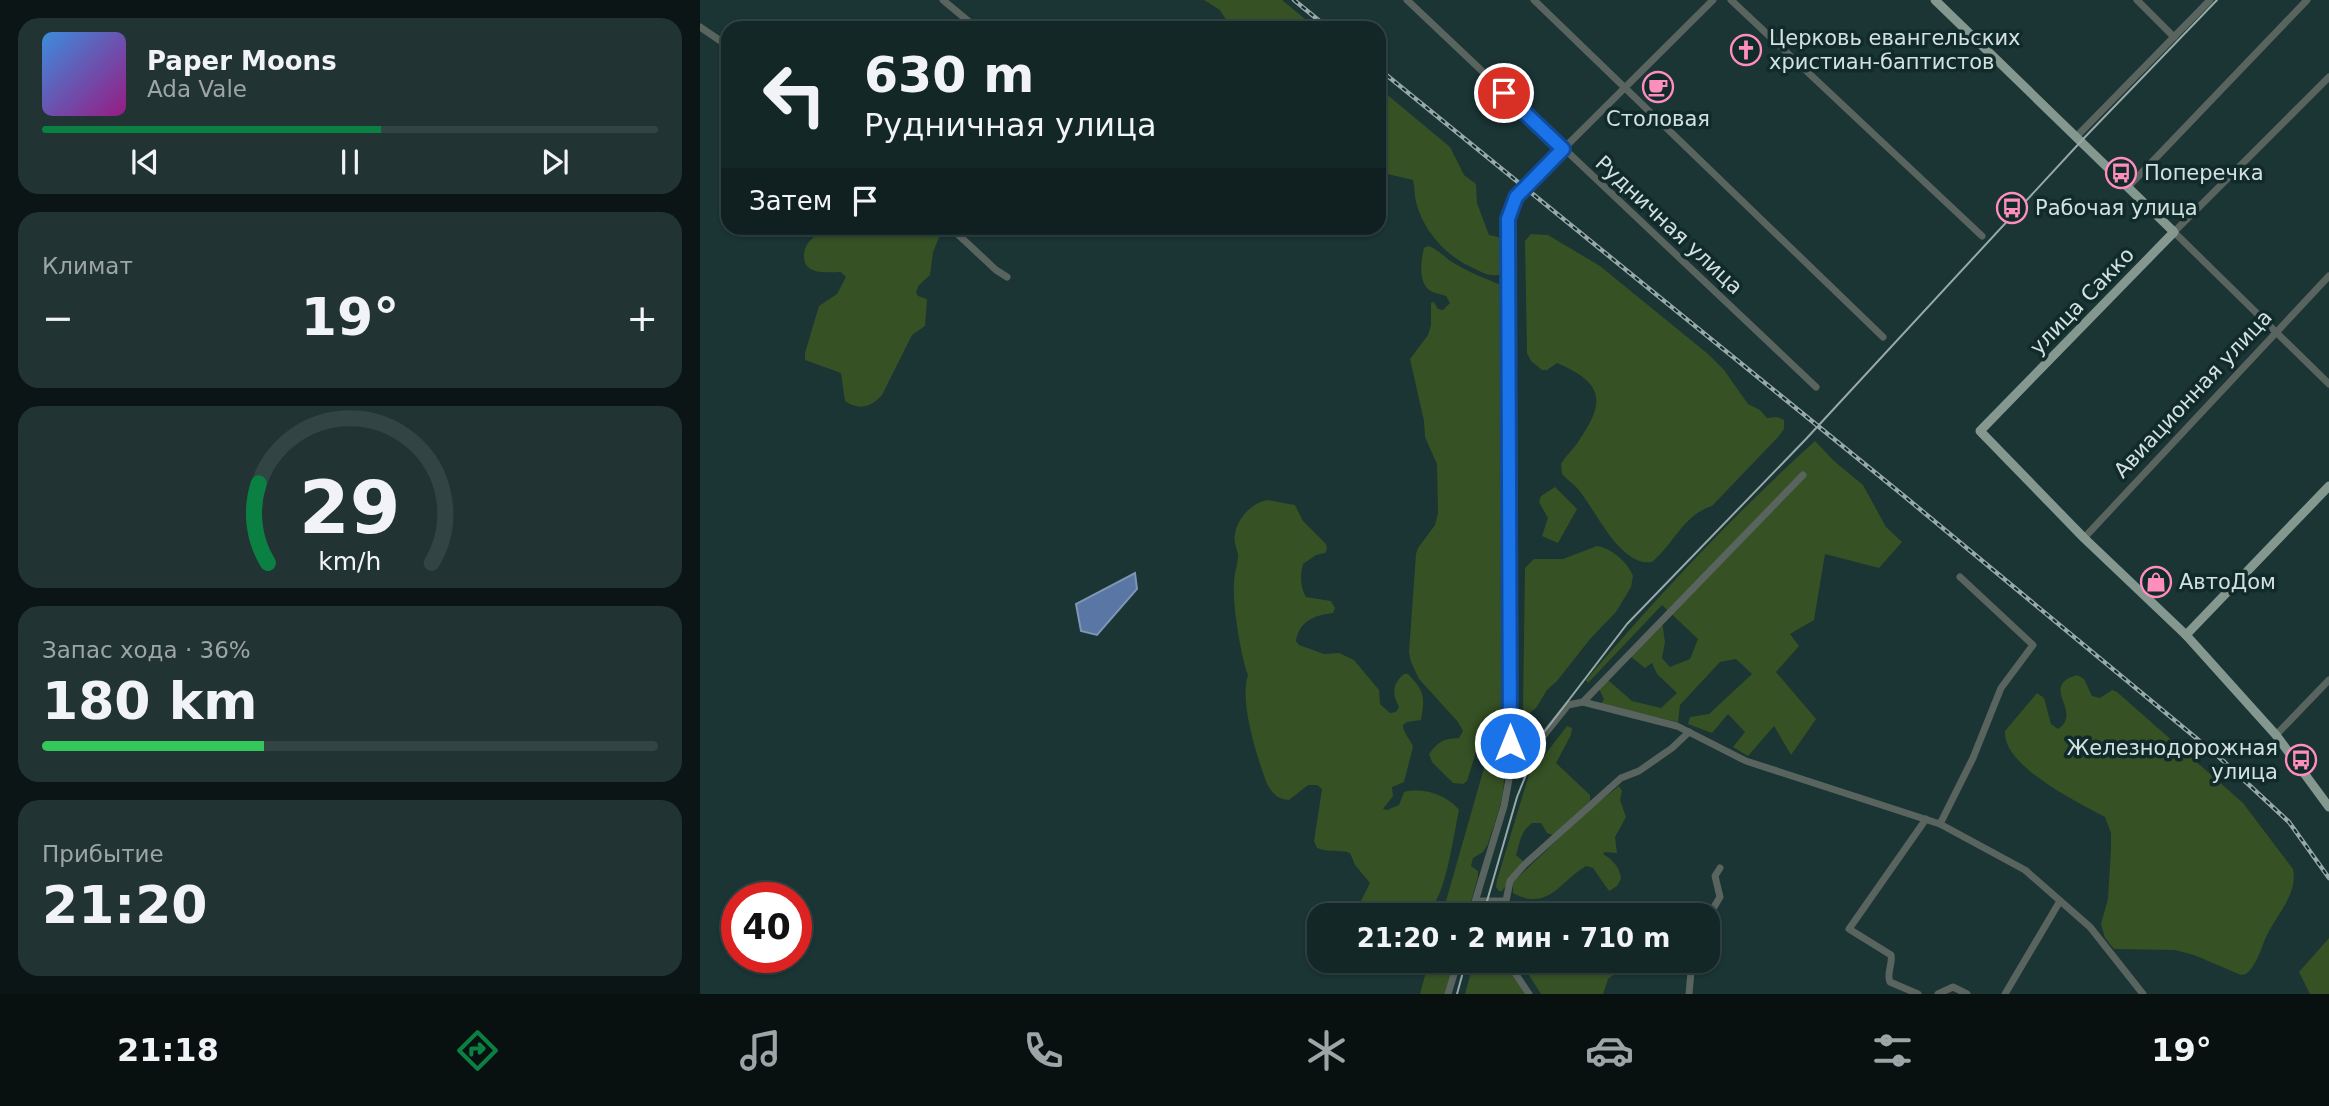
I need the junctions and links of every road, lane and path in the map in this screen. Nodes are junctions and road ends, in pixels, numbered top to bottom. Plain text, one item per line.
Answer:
1 (943, 0) edge
2 (1407, 0) edge
3 (1534, 0) edge
4 (1713, 0) edge
5 (1731, 0) edge
6 (1935, 0) edge
7 (2137, 0) edge
8 (2210, 0) edge
9 (2307, 0) edge
10 (968, 21) edge
11 (700, 27) edge
12 (2174, 37) junction
13 (721, 41) edge
14 (2329, 76) edge
15 (1625, 88) junction
16 (2077, 137) junction
17 (1563, 149) junction
18 (2128, 187) junction
19 (2174, 232) junction
20 (958, 235) edge
21 (1982, 236) dead end
22 (1007, 276) dead end
23 (2329, 276) edge
24 (2275, 331) junction
25 (1883, 337) dead end
26 (2329, 384) edge
27 (1816, 387) dead end
28 (1803, 475) dead end
29 (2329, 486) edge
30 (2084, 538) junction
31 (1960, 577) dead end
32 (2186, 635) junction
33 (2329, 680) edge
34 (1583, 702) junction
35 (1510, 728) junction
36 (1689, 732) junction
37 (2276, 735) junction
38 (2328, 802) edge
39 (1926, 819) junction
40 (1940, 824) junction
41 (1720, 868) dead end
42 (1476, 901) joint
43 (2060, 901) junction
44 (1492, 902) joint
45 (1716, 903) edge
46 (1454, 973) edge
47 (1515, 973) edge
48 (1691, 973) edge
49 (1448, 994) edge
50 (1529, 994) edge
51 (1689, 994) edge
52 (1918, 994) edge
53 (1938, 994) edge
54 (1967, 994) edge
55 (2005, 994) edge
56 (2143, 994) edge

1 - 10 street
2 - 17 street, Рудничная улица
3 - 15 street
4 - 15 street
5 - 21 street
6 - 16 main road
7 - 12 street
8 - 12 street
9 - 18 street
11 - 13 street
12 - 16 street
14 - 19 street, улица Сакко
15 - 17 street
15 - 25 street
16 - 18 main road
17 - 27 street, Рудничная улица
17 - 35 street
18 - 19 main road
19 - 24 street
19 - 30 main road, улица Сакко
20 - 22 street
23 - 24 street, Авиационная улица
24 - 26 street
24 - 30 street, Авиационная улица
28 - 34 street
29 - 32 main road
30 - 32 main road
31 - 40 street
32 - 37 main road
33 - 37 street
34 - 35 street
34 - 36 street
35 - 42 street
36 - 39 street
36 - 44 street
37 - 38 main road
39 - 40 street
39 - 52 street
40 - 43 street
41 - 45 street
42 - 44 street
43 - 55 street
43 - 56 street
46 - 49 street
47 - 50 street
48 - 51 street
53 - 54 street

